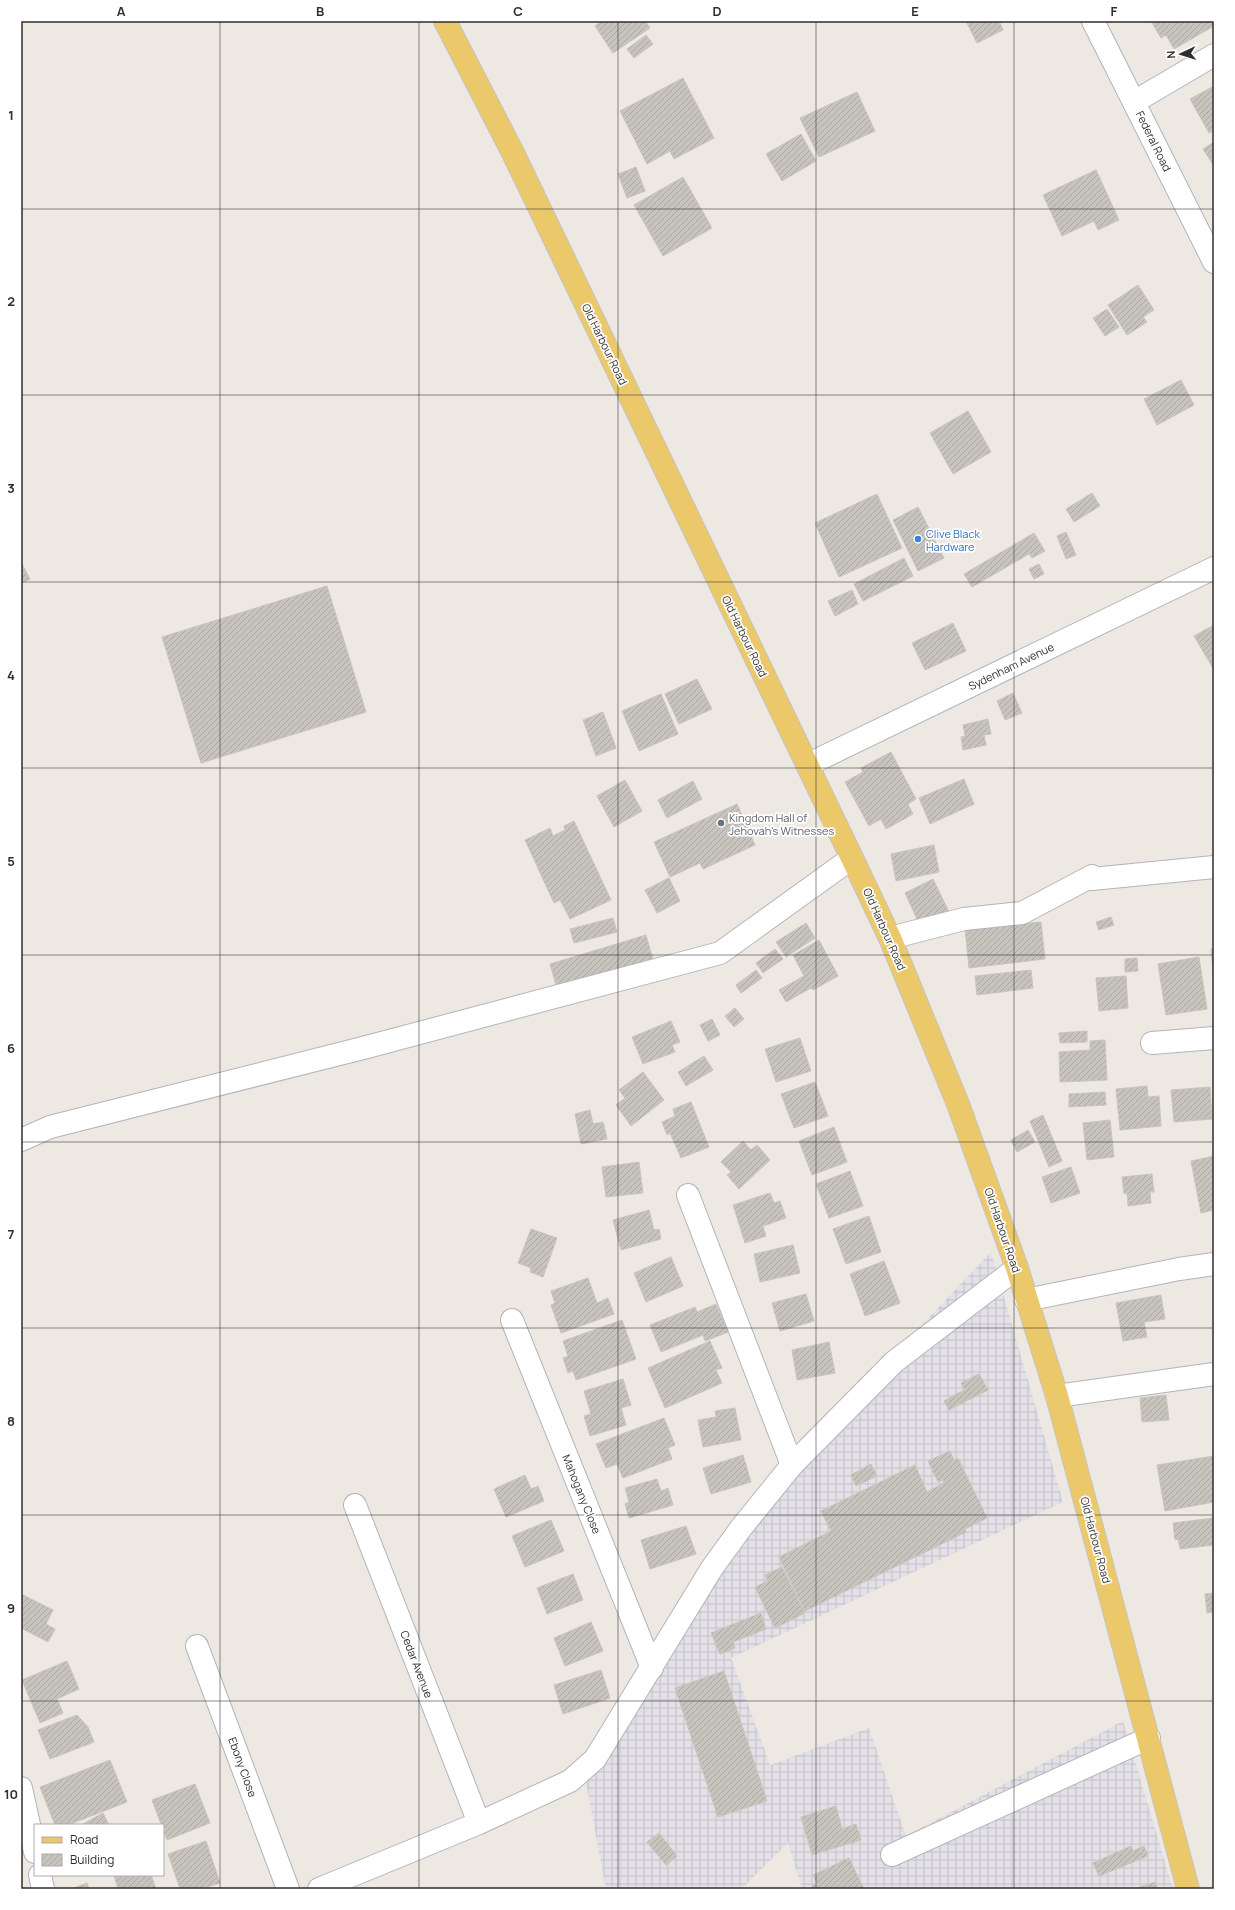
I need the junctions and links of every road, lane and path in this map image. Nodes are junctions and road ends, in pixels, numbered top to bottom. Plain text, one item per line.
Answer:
1 (445, 21) edge
2 (1093, 21) edge
3 (1214, 55) edge
4 (1134, 102) junction
5 (1214, 262) edge
6 (1214, 568) edge
7 (807, 765) junction
8 (852, 858) junction
9 (1214, 867) edge
10 (890, 938) junction
11 (1214, 1038) edge
12 (1152, 1043) dead end
13 (21, 1140) edge
14 (688, 1195) dead end
15 (1214, 1264) edge
16 (1017, 1268) junction
17 (1026, 1300) junction
18 (512, 1320) dead end
19 (1214, 1374) edge
20 (1057, 1396) junction
21 (792, 1465) junction
22 (355, 1505) dead end
23 (198, 1646) dead end
24 (652, 1668) junction
25 (1149, 1738) junction
26 (21, 1788) edge
27 (479, 1823) junction
28 (30, 1848) edge
29 (892, 1855) dead end
30 (40, 1876) edge
31 (43, 1889) edge
32 (288, 1889) edge
33 (319, 1889) edge
34 (1188, 1889) edge

1 - 7 main road, Old Harbour Road
2 - 4 street, Federal Road
3 - 4 street
4 - 5 street, Federal Road
6 - 7 street, Sydenham Avenue
7 - 8 main road, Old Harbour Road
8 - 10 main road, Old Harbour Road
8 - 13 street
9 - 10 street
10 - 16 main road, Old Harbour Road
11 - 12 street
14 - 21 street
15 - 17 street
16 - 17 main road, Old Harbour Road
16 - 21 street
17 - 20 main road, Old Harbour Road
18 - 24 street, Mahogany Close
19 - 20 street
20 - 25 main road, Old Harbour Road
21 - 24 street
22 - 27 street, Cedar Avenue
23 - 32 street, Ebony Close
24 - 27 street
25 - 29 street
25 - 34 main road, Old Harbour Road
26 - 28 street
27 - 33 street
30 - 31 street

